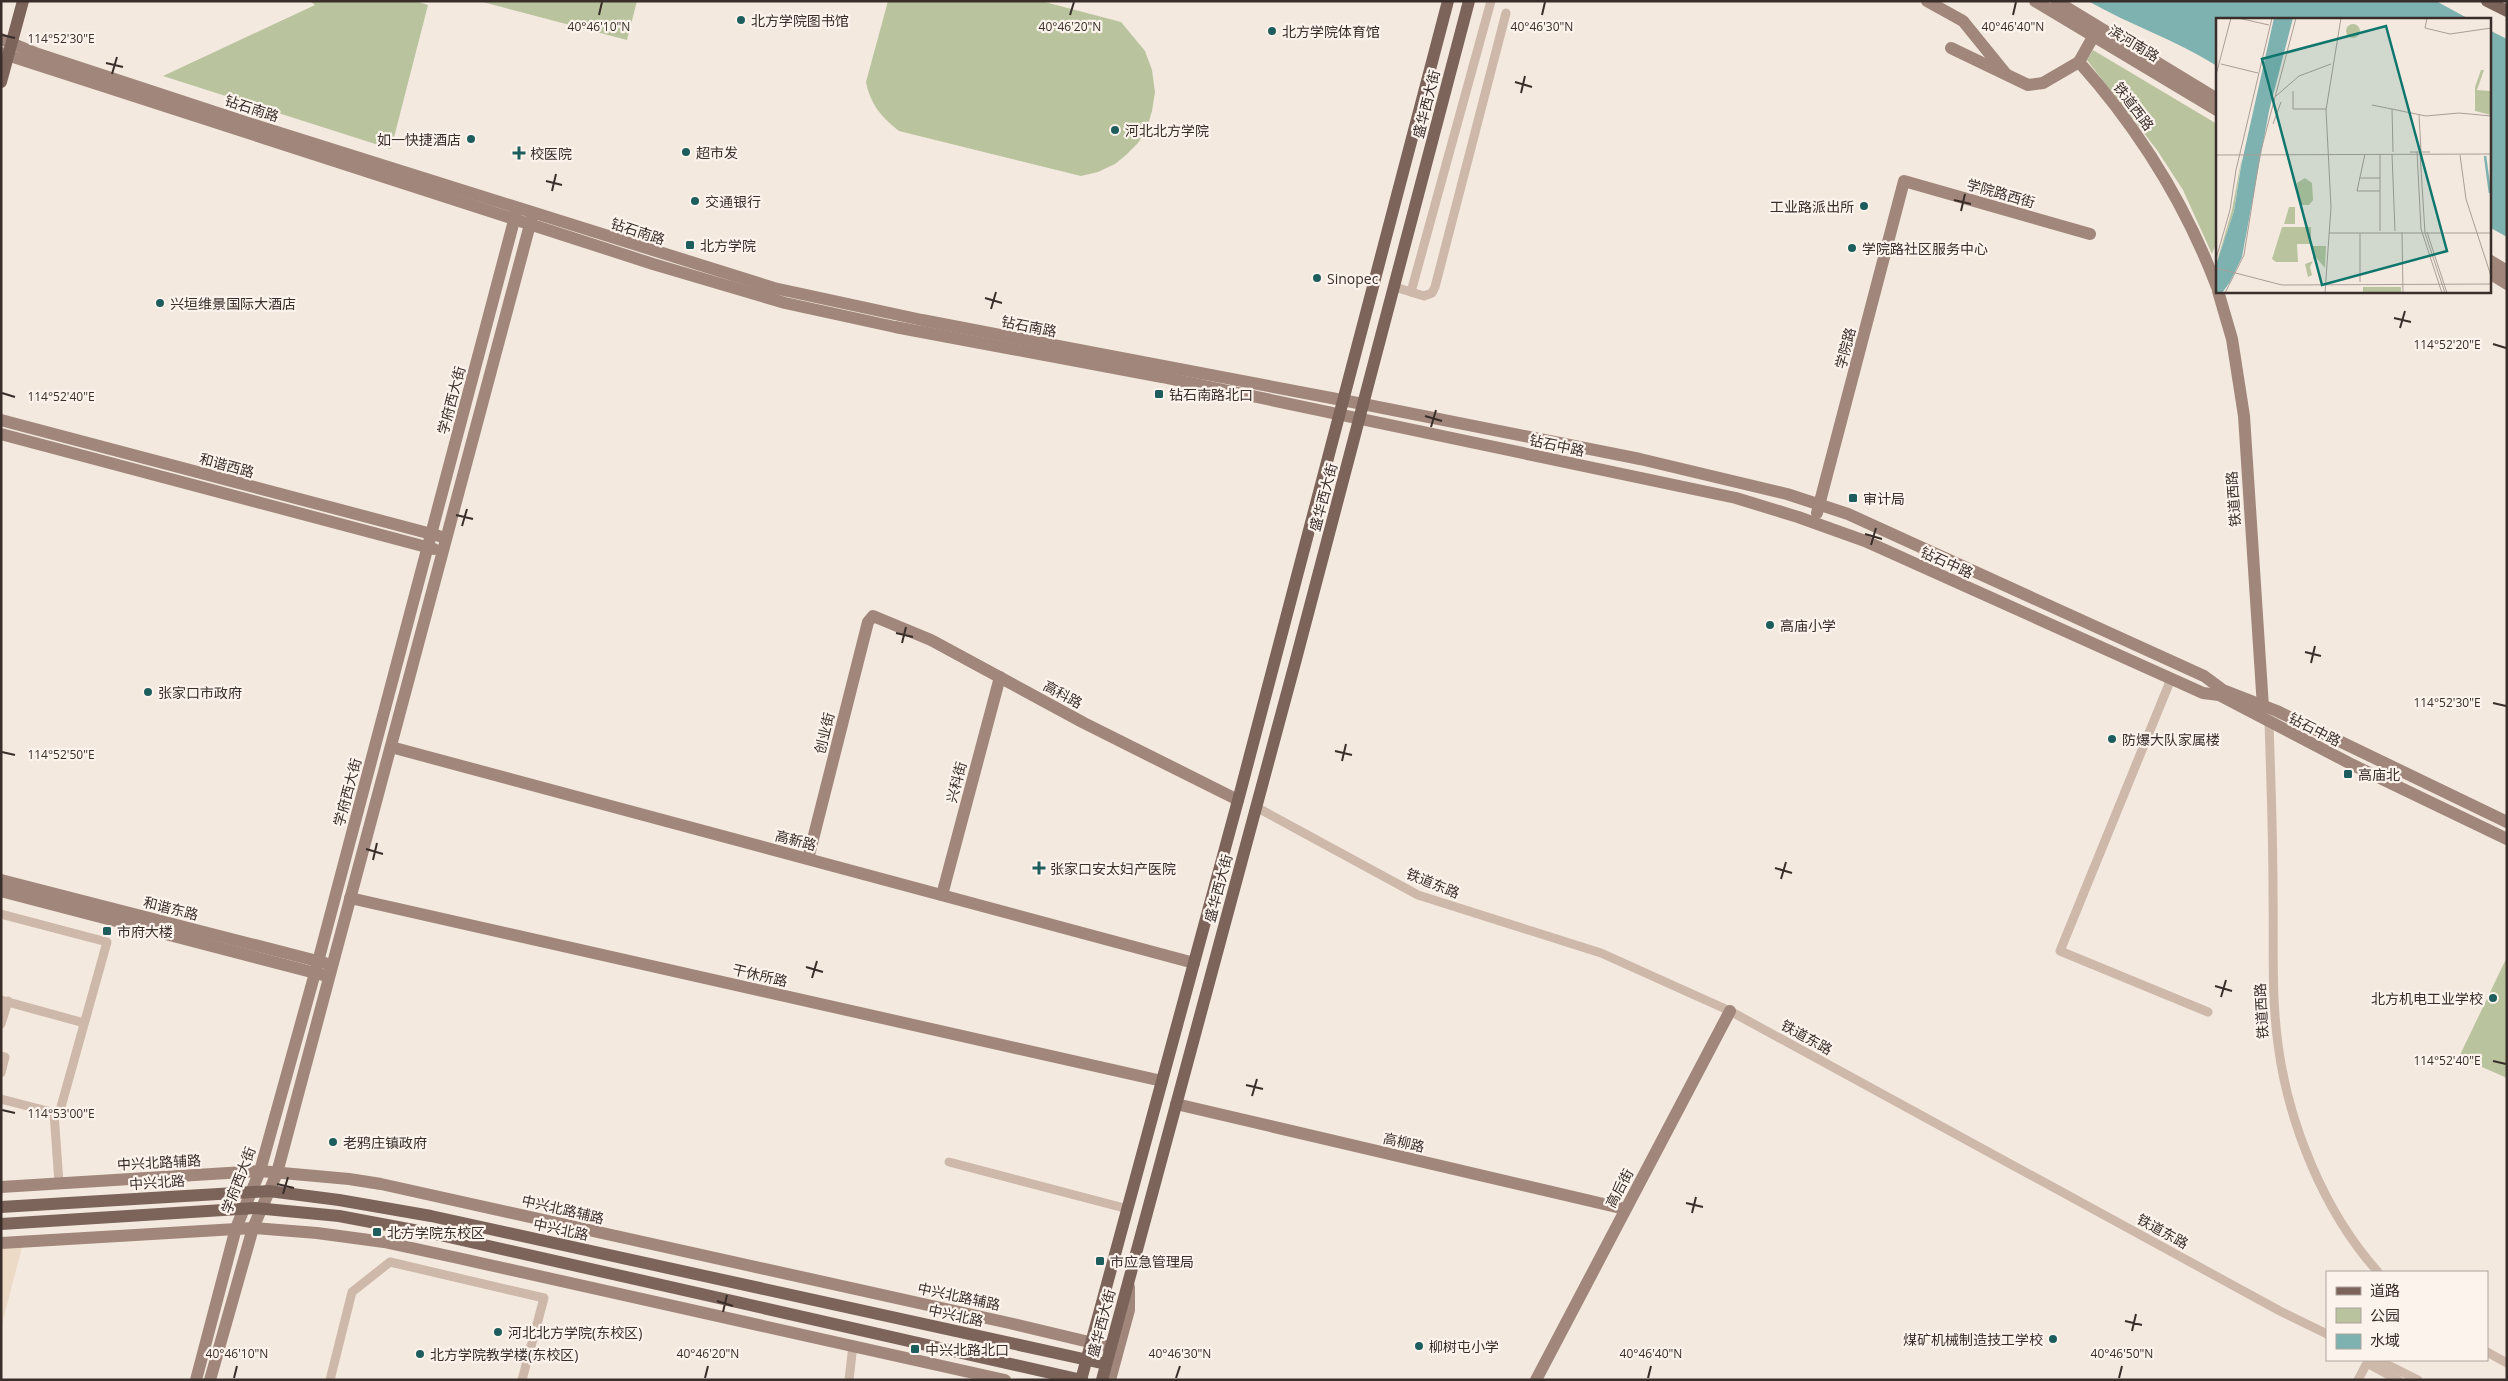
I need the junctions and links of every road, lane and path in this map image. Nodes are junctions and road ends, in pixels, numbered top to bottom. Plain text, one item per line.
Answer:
1 (22, 1) edge
2 (1448, 1) edge
3 (1468, 1) edge
4 (1491, 1) edge
5 (1927, 1) edge
6 (2035, 1) edge
7 (2056, 1) edge
8 (2488, 1) edge
9 (2507, 11) edge
10 (1506, 13) dead end
11 (2096, 32) junction
12 (6, 41) edge
13 (1951, 48) dead end
14 (5, 55) edge
15 (2079, 62) junction
16 (2009, 78) junction
17 (1, 82) edge
18 (2216, 98) edge
19 (2216, 109) edge
20 (1904, 181) joint
21 (516, 213) junction
22 (531, 218) junction
23 (2090, 234) dead end
24 (2490, 261) edge
25 (2507, 271) edge
26 (2490, 274) edge
27 (2216, 284) edge
28 (2507, 284) edge
29 (1395, 287) junction
30 (1411, 292) junction
31 (2218, 292) edge
32 (1341, 400) junction
33 (1363, 404) junction
34 (1338, 415) junction
35 (1359, 419) junction
36 (1, 420) edge
37 (1, 434) edge
38 (1819, 505) junction
39 (1814, 523) junction
40 (431, 533) junction
41 (446, 538) junction
42 (428, 547) junction
43 (442, 551) junction
44 (1289, 604) junction
45 (1309, 609) junction
46 (873, 616) joint
47 (1000, 677) junction
48 (2171, 679) junction
49 (2263, 707) junction
50 (2269, 723) junction
51 (390, 747) junction
52 (1238, 800) junction
53 (1256, 807) junction
54 (2507, 822) edge
55 (2507, 839) edge
56 (808, 859) junction
57 (1, 880) edge
58 (1, 891) edge
59 (942, 895) junction
60 (350, 898) junction
61 (1, 914) edge
62 (1194, 963) junction
63 (316, 967) junction
64 (331, 971) junction
65 (4, 1000) edge
66 (1730, 1010) junction
67 (2208, 1012) dead end
68 (84, 1023) junction
69 (1, 1024) edge
70 (1, 1056) edge
71 (1, 1073) edge
72 (1162, 1081) junction
73 (1, 1099) edge
74 (1176, 1104) junction
75 (54, 1113) junction
76 (949, 1162) dead end
77 (260, 1172) junction
78 (278, 1173) junction
79 (58, 1183) junction
80 (1, 1187) edge
81 (251, 1190) junction
82 (269, 1191) junction
83 (1, 1207) edge
84 (243, 1209) junction
85 (260, 1209) junction
86 (1128, 1209) junction
87 (1625, 1209) junction
88 (1, 1224) edge
89 (236, 1228) junction
90 (253, 1228) junction
91 (1, 1243) edge
92 (2377, 1271) edge
93 (1129, 1278) junction
94 (2326, 1334) edge
95 (1092, 1342) junction
96 (853, 1345) junction
97 (1110, 1347) junction
98 (2488, 1353) edge
99 (1087, 1359) junction
100 (2380, 1361) edge
101 (1106, 1364) junction
102 (2507, 1364) edge
103 (2397, 1379) edge
104 (196, 1380) edge
105 (210, 1380) edge
106 (330, 1380) edge
107 (522, 1380) edge
108 (850, 1380) edge
109 (1005, 1380) edge
110 (1082, 1380) edge
111 (1102, 1380) edge
112 (1110, 1380) edge
113 (1536, 1380) edge
114 (2358, 1380) edge
115 (2418, 1380) edge

1 - 12 main road
2 - 32 main road, 盛华西大街
3 - 29 main road, 盛华西大街
4 - 30 street
5 - 16 street
6 - 11 street, 滨河南路
7 - 11 street, 滨河南路
8 - 9 main road
10 - 30 street
11 - 15 street
11 - 18 street, 滨河南路
11 - 19 street, 滨河南路
12 - 14 main road
12 - 21 street, 钻石南路
13 - 16 street
14 - 17 main road
14 - 21 street, 钻石南路
15 - 16 street
15 - 27 street, 铁道西路
20 - 23 street, 学院路西街
20 - 38 street, 学院路
21 - 22 street, 钻石南路
21 - 40 street, 学府西大街
22 - 32 street, 钻石南路
22 - 34 street, 钻石南路
22 - 41 street
24 - 25 street
26 - 28 street
29 - 30 street
29 - 33 main road, 盛华西大街
31 - 49 street, 铁道西路
32 - 33 street, 钻石中路
32 - 34 main road, 盛华西大街
33 - 35 main road, 盛华西大街
33 - 38 street, 钻石中路
34 - 35 street, 钻石中路
34 - 44 main road, 盛华西大街
35 - 39 street, 钻石中路
35 - 45 main road, 盛华西大街
36 - 40 street, 和谐西路
37 - 42 street, 和谐西路
38 - 39 street, 学院路
38 - 49 street, 钻石中路
39 - 48 street, 钻石中路
40 - 41 street, 和谐西路
40 - 42 street, 学府西大街
41 - 43 street
42 - 43 street, 和谐西路
42 - 63 street, 学府西大街
43 - 51 street
44 - 45 main road
44 - 52 main road, 盛华西大街
45 - 53 main road, 盛华西大街
46 - 47 street, 高科路
46 - 56 street, 创业街
47 - 52 street, 高科路
47 - 59 street, 兴科街
48 - 50 street, 钻石中路
48 - 67 street
49 - 54 street, 钻石中路
50 - 55 street, 钻石中路
50 - 92 street, 铁道西路
51 - 56 street, 高新路
51 - 60 street
52 - 62 main road, 盛华西大街
53 - 66 street, 铁道东路
53 - 74 main road, 盛华西大街
56 - 59 street, 高新路
57 - 63 street, 和谐东路
58 - 63 street, 和谐东路
59 - 62 street, 高新路
60 - 64 street
60 - 72 street, 干休所路
61 - 68 street
62 - 72 main road, 盛华西大街
63 - 64 street, 和谐东路
63 - 77 street, 学府西大街
64 - 78 street
65 - 68 street
65 - 69 street
66 - 87 street, 高后街
66 - 94 street, 铁道东路
68 - 75 street
70 - 71 street
72 - 86 main road, 盛华西大街
73 - 75 street
74 - 87 street, 高柳路
74 - 93 main road, 盛华西大街
75 - 79 street
76 - 86 street
77 - 78 street, 中兴北路辅路
77 - 79 street, 中兴北路辅路
77 - 81 street, 学府西大街
78 - 82 street
78 - 95 street, 中兴北路辅路
79 - 80 street, 中兴北路辅路
81 - 82 main road, 中兴北路
81 - 83 main road, 中兴北路
81 - 84 street, 学府西大街
82 - 85 street
82 - 99 main road, 中兴北路
84 - 85 main road
84 - 88 main road
84 - 89 street, 学府西大街
85 - 90 street
85 - 110 main road
86 - 95 main road, 盛华西大街
87 - 113 street, 高后街
89 - 90 street
89 - 91 street
89 - 104 street, 学府西大街
90 - 96 street
90 - 105 street
93 - 97 main road, 盛华西大街
93 - 112 street
95 - 97 street, 中兴北路辅路
95 - 99 main road, 盛华西大街
96 - 108 street
96 - 109 street
97 - 101 main road, 盛华西大街
98 - 102 street
99 - 101 main road, 中兴北路
99 - 110 main road, 盛华西大街
100 - 115 street
101 - 111 main road, 盛华西大街
103 - 114 street
106 - 107 street

